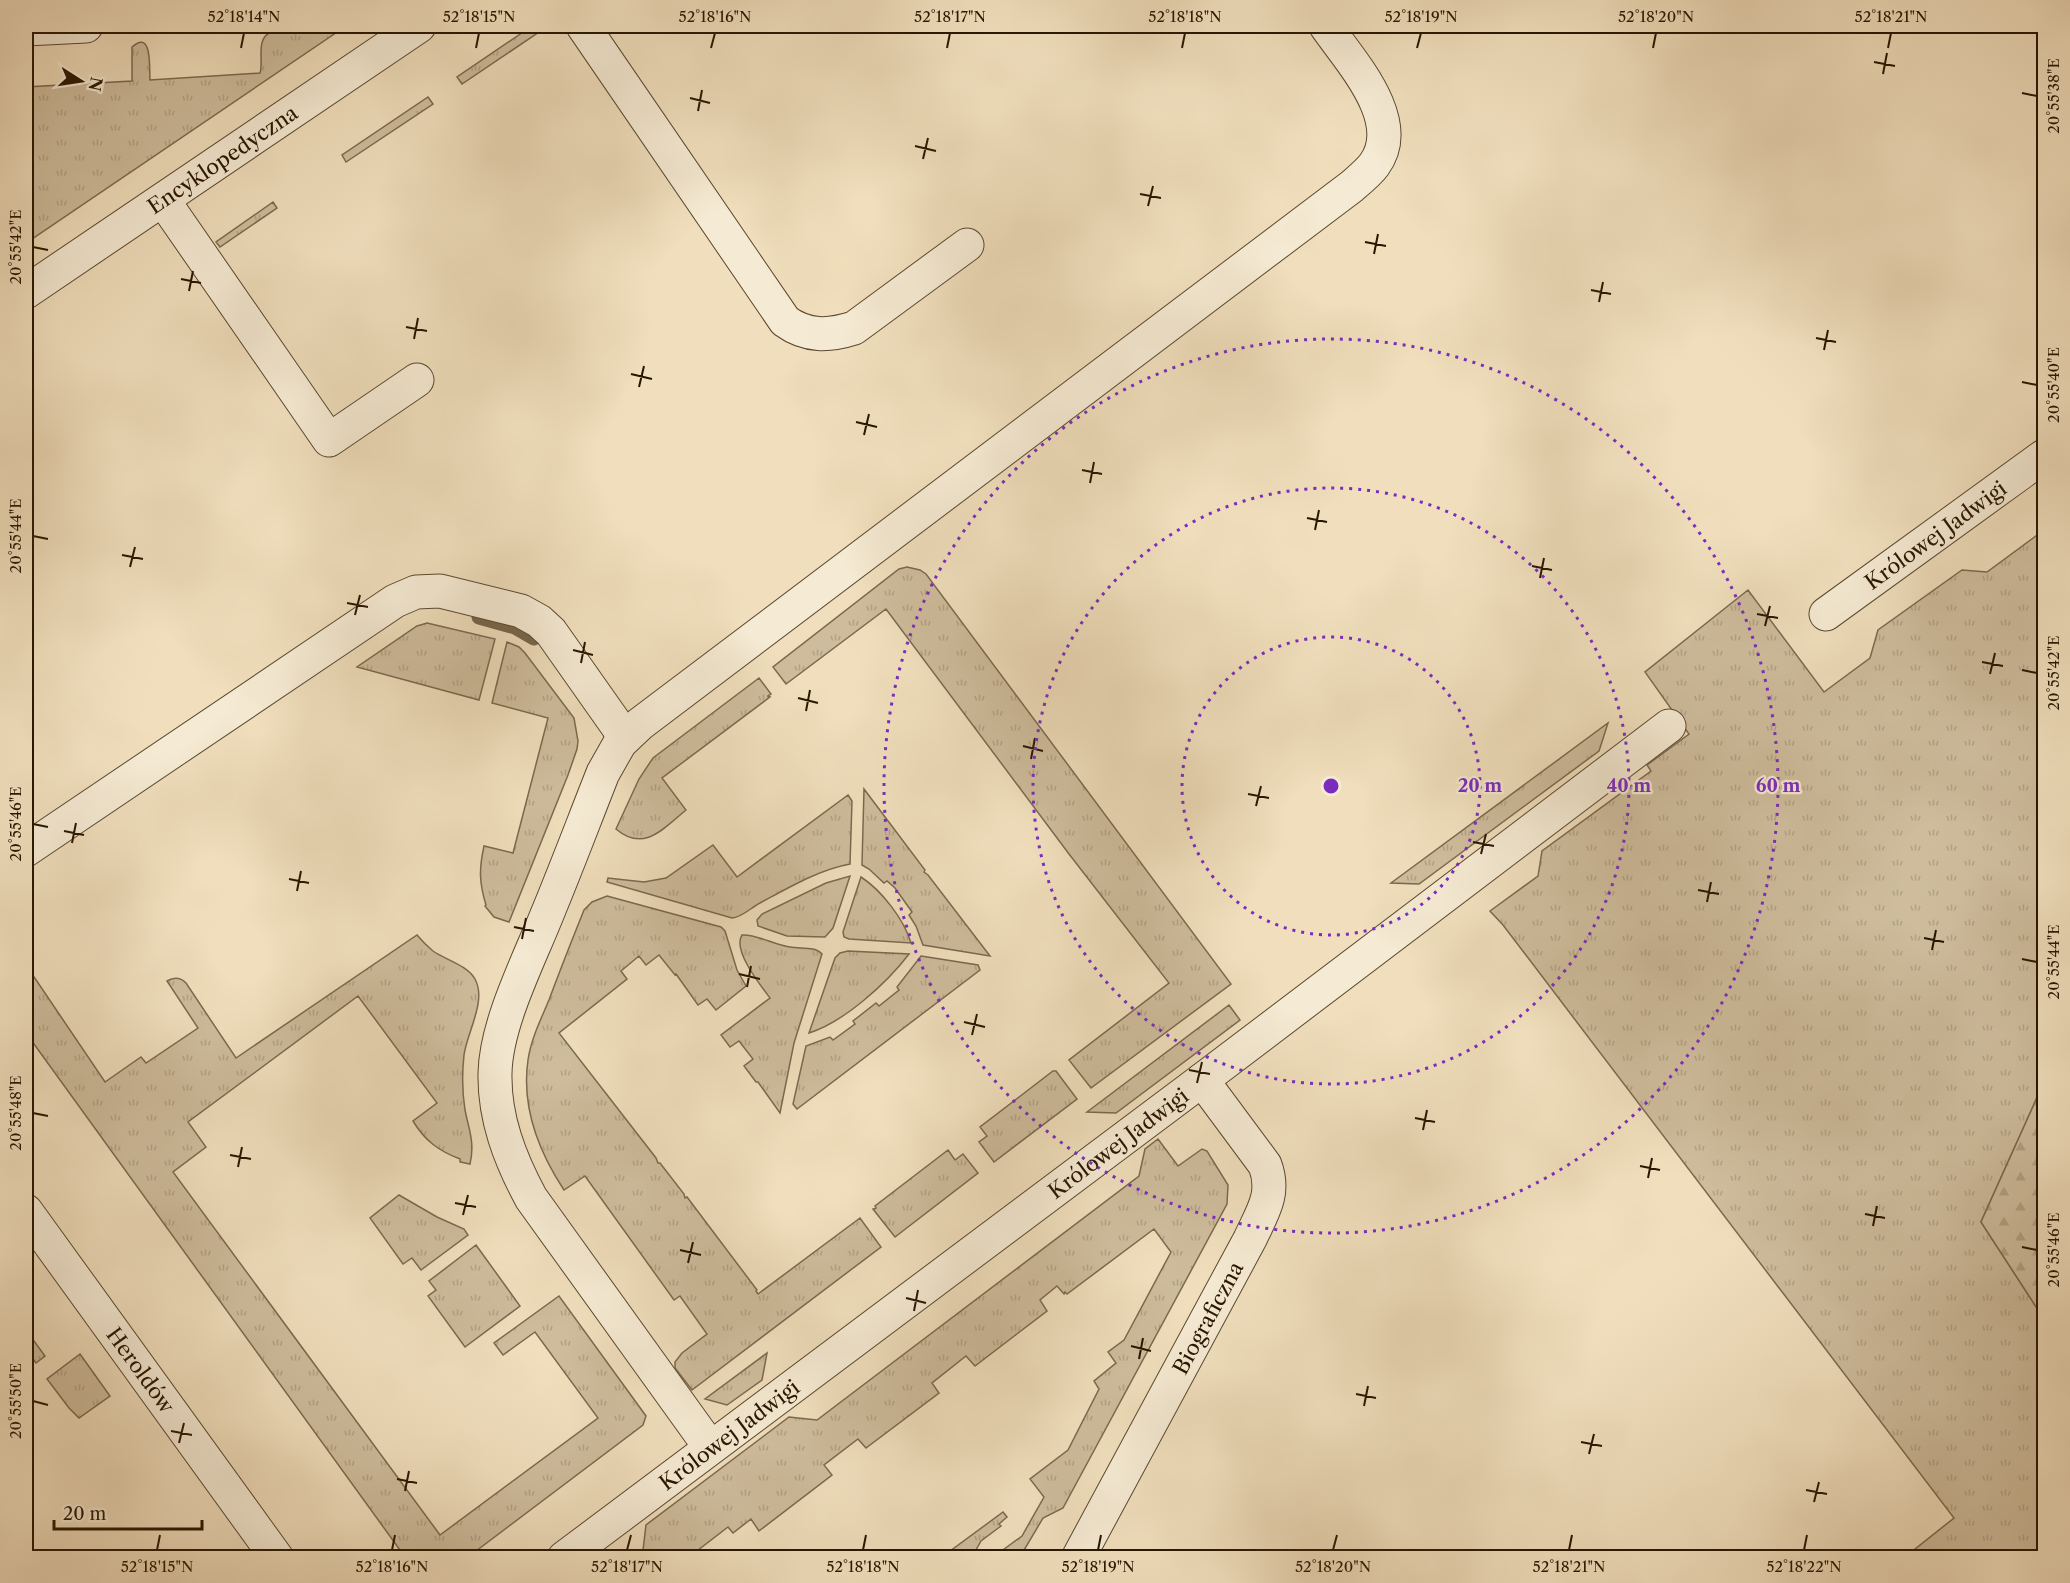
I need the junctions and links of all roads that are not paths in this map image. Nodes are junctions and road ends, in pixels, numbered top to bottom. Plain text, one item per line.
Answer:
1 (86, 26) edge
2 (419, 26) edge
3 (583, 26) edge
4 (1326, 26) edge
5 (26, 29) edge
6 (163, 200) junction
7 (967, 245) dead end
8 (26, 292) edge
9 (417, 380) dead end
10 (2044, 456) edge
11 (1826, 614) dead end
12 (1669, 726) dead end
13 (625, 737) junction
14 (26, 850) edge
15 (1202, 1080) junction
16 (26, 1211) edge
17 (710, 1447) junction
18 (277, 1557) edge
19 (564, 1557) edge
20 (1078, 1557) edge

1 - 5 street
2 - 6 street, Encyklopedyczna
3 - 7 street
4 - 13 street
6 - 8 street, Encyklopedyczna
6 - 9 street
10 - 11 street, Królowej Jadwigi
12 - 15 street, Królowej Jadwigi
13 - 14 street
13 - 17 street
15 - 17 street, Królowej Jadwigi
15 - 20 street, Biograficzna
16 - 18 street, Heroldów
17 - 19 street, Królowej Jadwigi

